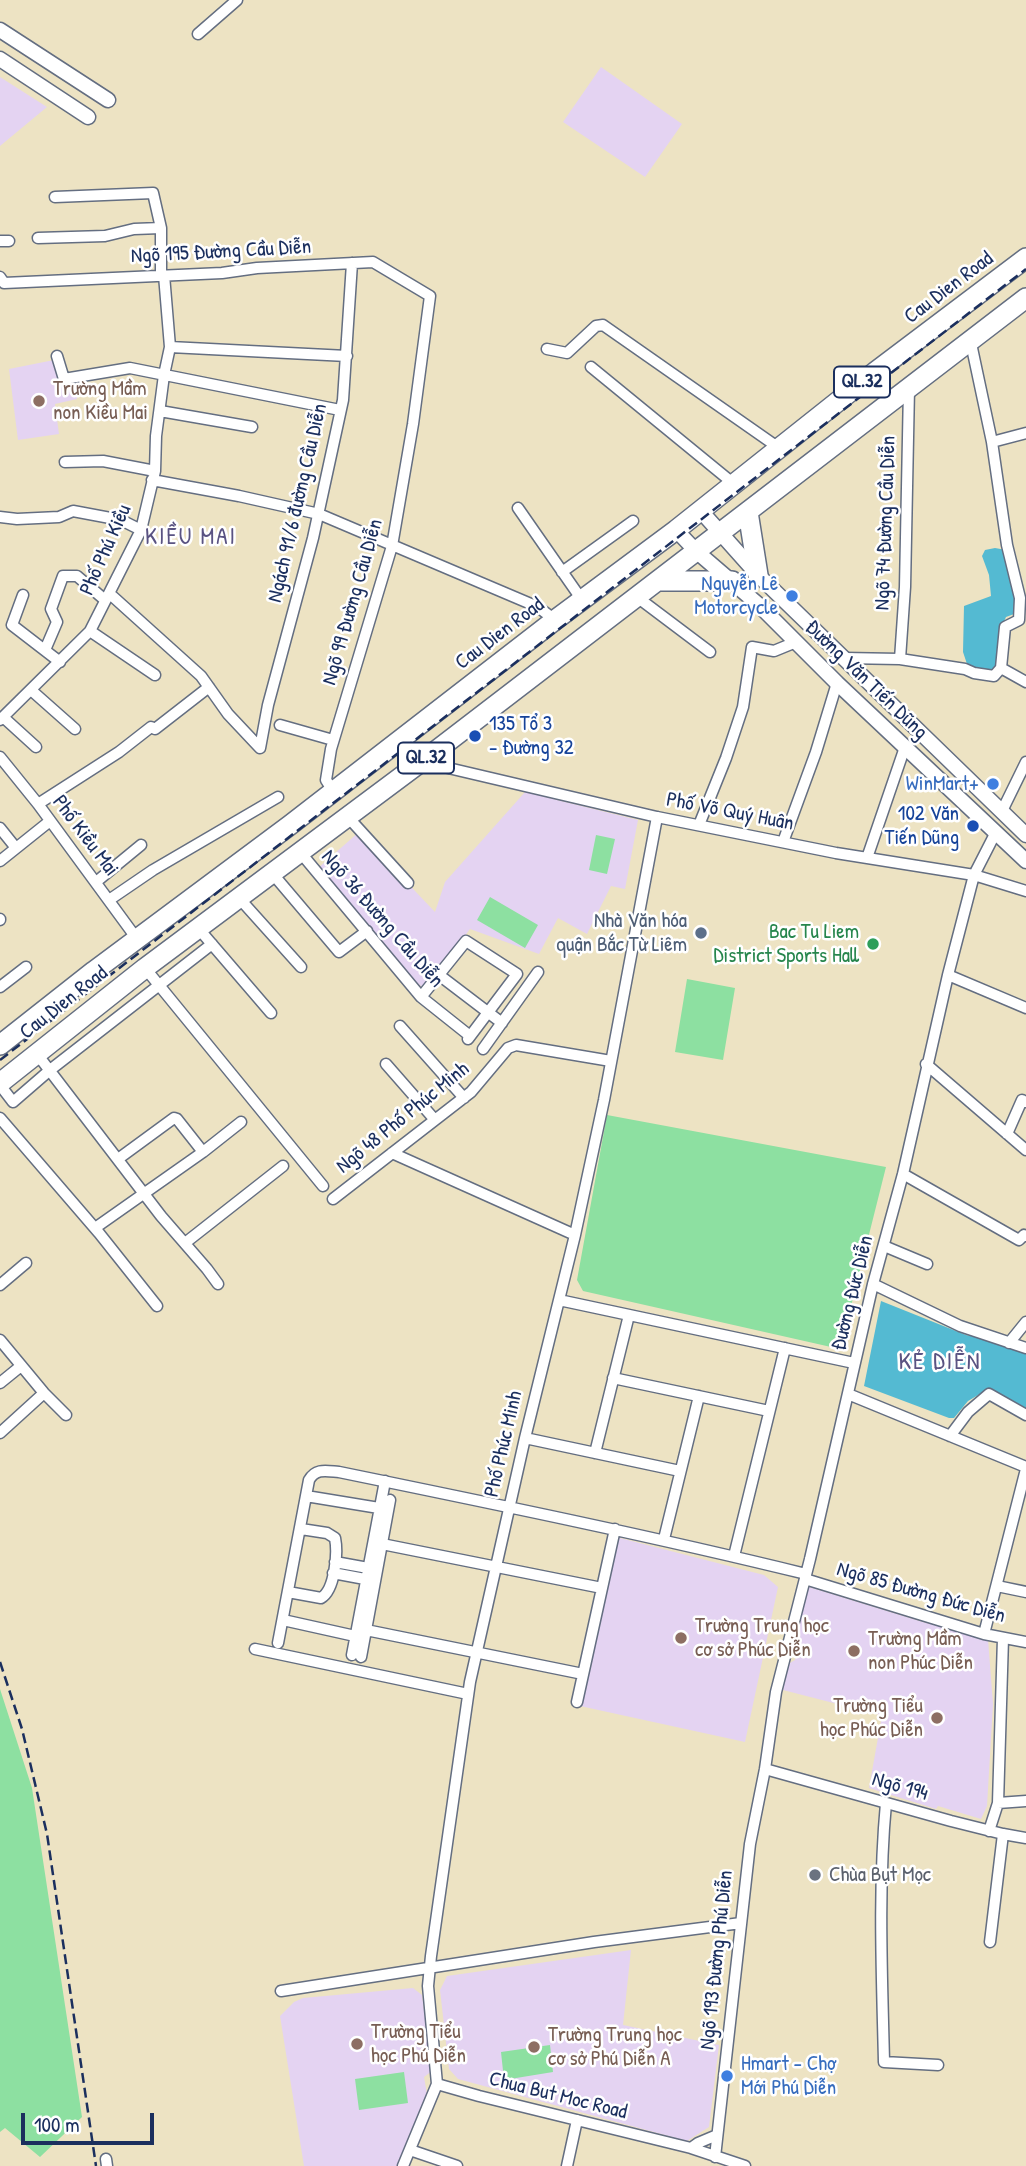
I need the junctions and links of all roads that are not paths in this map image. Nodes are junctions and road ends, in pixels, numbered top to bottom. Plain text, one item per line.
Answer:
1 (237, 0) edge
2 (0, 30) edge
3 (198, 34) dead end
4 (0, 59) edge
5 (107, 100) dead end
6 (89, 117) dead end
7 (55, 197) dead end
8 (161, 228) junction
9 (38, 238) dead end
10 (1026, 258) edge
11 (352, 263) junction
12 (163, 275) junction
13 (2, 280) edge
14 (430, 296) joint
15 (1026, 298) edge
16 (969, 342) junction
17 (170, 347) junction
18 (547, 349) dead end
19 (57, 356) dead end
20 (347, 356) junction
21 (591, 367) dead end
22 (164, 375) junction
23 (909, 388) junction
24 (340, 410) junction
25 (160, 411) junction
26 (252, 427) dead end
27 (1026, 433) edge
28 (992, 442) junction
29 (779, 448) junction
30 (65, 461) dead end
31 (154, 476) junction
32 (734, 484) junction
33 (519, 508) dead end
34 (701, 510) junction
35 (748, 512) junction
36 (319, 514) junction
37 (0, 517) edge
38 (633, 521) dead end
39 (141, 530) junction
40 (676, 530) junction
41 (720, 533) junction
42 (392, 546) junction
43 (696, 551) junction
44 (562, 572) junction
45 (758, 575) junction
46 (658, 581) junction
47 (732, 581) junction
48 (23, 595) dead end
49 (107, 597) junction
50 (637, 597) junction
51 (582, 600) junction
52 (555, 620) junction
53 (90, 631) junction
54 (796, 642) junction
55 (45, 650) junction
56 (710, 652) dead end
57 (843, 658) junction
58 (901, 659) junction
59 (61, 662) junction
60 (1001, 668) junction
61 (155, 675) dead end
62 (837, 682) junction
63 (1026, 682) edge
64 (209, 687) junction
65 (31, 690) junction
66 (2, 719) edge
67 (280, 725) dead end
68 (75, 729) dead end
69 (333, 740) junction
70 (36, 747) dead end
71 (905, 747) junction
72 (433, 754) junction
73 (0, 757) edge
74 (1026, 762) edge
75 (333, 791) junction
76 (278, 797) dead end
77 (38, 804) junction
78 (1002, 811) junction
79 (347, 816) junction
80 (657, 817) junction
81 (50, 821) junction
82 (699, 825) junction
83 (996, 832) junction
84 (1, 833) edge
85 (1026, 835) edge
86 (783, 842) junction
87 (141, 845) dead end
88 (16, 848) junction
89 (300, 852) junction
90 (867, 858) junction
91 (245, 859) junction
92 (0, 861) edge
93 (1026, 861) edge
94 (974, 875) junction
95 (267, 877) junction
96 (96, 882) junction
97 (408, 883) dead end
98 (1026, 891) edge
99 (239, 898) junction
100 (109, 900) junction
101 (198, 929) junction
102 (366, 931) junction
103 (137, 939) junction
104 (212, 944) junction
105 (26, 967) dead end
106 (300, 967) dead end
107 (145, 968) junction
108 (538, 972) dead end
109 (439, 975) junction
110 (948, 975) junction
111 (159, 985) junction
112 (0, 987) edge
113 (421, 997) junction
114 (1026, 1007) edge
115 (271, 1013) dead end
116 (488, 1013) junction
117 (502, 1023) junction
118 (400, 1026) dead end
119 (0, 1045) edge
120 (483, 1049) dead end
121 (37, 1054) junction
122 (611, 1061) junction
123 (386, 1064) dead end
124 (926, 1065) junction
125 (50, 1070) junction
126 (0, 1084) edge
127 (464, 1098) junction
128 (1026, 1102) edge
129 (0, 1119) edge
130 (435, 1120) junction
131 (241, 1122) dead end
132 (1007, 1134) junction
133 (1026, 1150) edge
134 (203, 1152) junction
135 (392, 1153) junction
136 (118, 1159) junction
137 (283, 1166) dead end
138 (903, 1174) junction
139 (323, 1186) dead end
140 (144, 1193) junction
141 (333, 1199) dead end
142 (95, 1228) junction
143 (575, 1235) junction
144 (1026, 1236) edge
145 (185, 1243) junction
146 (884, 1246) junction
147 (26, 1263) dead end
148 (927, 1264) dead end
149 (218, 1284) dead end
150 (873, 1284) junction
151 (0, 1285) edge
152 (559, 1300) junction
153 (157, 1306) dead end
154 (629, 1315) junction
155 (1026, 1322) edge
156 (0, 1340) edge
157 (1009, 1343) junction
158 (785, 1348) junction
159 (1026, 1348) edge
160 (854, 1363) junction
161 (22, 1366) junction
162 (613, 1378) junction
163 (0, 1383) edge
164 (44, 1393) junction
165 (848, 1394) junction
166 (699, 1396) junction
167 (769, 1411) junction
168 (66, 1415) dead end
169 (1026, 1415) edge
170 (0, 1433) edge
171 (950, 1436) junction
172 (525, 1438) junction
173 (595, 1453) junction
174 (680, 1471) junction
175 (1025, 1474) edge
176 (385, 1481) junction
177 (306, 1496) junction
178 (390, 1500) dead end
179 (509, 1506) junction
180 (379, 1508) junction
181 (301, 1529) junction
182 (615, 1529) junction
183 (664, 1539) junction
184 (382, 1544) junction
185 (734, 1556) junction
186 (496, 1566) junction
187 (334, 1567) junction
188 (366, 1573) junction
189 (806, 1576) junction
190 (997, 1586) junction
191 (602, 1588) junction
192 (288, 1592) junction
193 (1026, 1592) edge
194 (283, 1620) junction
195 (366, 1630) junction
196 (984, 1634) junction
197 (355, 1636) junction
198 (1003, 1639) junction
199 (1026, 1642) edge
200 (278, 1643) dead end
201 (255, 1649) dead end
202 (477, 1653) junction
203 (583, 1674) junction
204 (468, 1694) junction
205 (577, 1702) dead end
206 (765, 1769) junction
207 (1026, 1801) edge
208 (886, 1803) junction
209 (998, 1803) junction
210 (989, 1831) junction
211 (1003, 1834) junction
212 (1026, 1838) edge
213 (741, 1923) junction
214 (990, 1942) dead end
215 (430, 1968) junction
216 (281, 1991) dead end
217 (938, 2065) dead end
218 (437, 2084) junction
219 (577, 2120) junction
220 (717, 2134) junction
221 (691, 2148) junction
222 (410, 2150) junction
223 (715, 2157) junction
224 (403, 2166) edge
225 (457, 2166) edge
226 (567, 2166) edge
227 (745, 2166) edge

1 - 3 street
2 - 5 main road
4 - 6 main road
7 - 8 street, Phố Phú Kiều
8 - 9 street, Ngõ 195 Đường Cầu Diễn
8 - 12 street, Phố Phú Kiều
10 - 29 highway, Cau Dien Road / QL.32
11 - 12 street, Ngõ 195 Đường Cầu Diễn
11 - 14 street, Ngõ 195 Đường Cầu Diễn
11 - 20 street, Ngách 91/6 đường Cầu Diễn
12 - 13 street, Ngõ 195 Đường Cầu Diễn
12 - 17 street, Phố Phú Kiều
14 - 42 street, Ngõ 99 Đường Cầu Diễn
15 - 16 highway, Cau Dien Road / QL.32
16 - 23 highway, Cau Dien Road / QL.32
16 - 28 street
17 - 20 street
17 - 22 street, Phố Phú Kiều
18 - 29 street
19 - 22 street
20 - 24 street, Ngách 91/6 đường Cầu Diễn
21 - 32 street
22 - 24 street
22 - 25 street, Phố Phú Kiều
23 - 35 highway, Cau Dien Road / QL.32
23 - 58 street, Ngõ 74 Đường Cầu Diễn
24 - 36 street, Ngách 91/6 đường Cầu Diễn
25 - 26 street
25 - 31 street, Phố Phú Kiều
27 - 28 street
28 - 60 street
29 - 32 highway, Cau Dien Road / QL.32
30 - 31 street
31 - 36 street
31 - 39 street, Phố Phú Kiều
32 - 34 highway, Cau Dien Road / QL.32
33 - 44 street
34 - 40 highway, Cau Dien Road / QL.32
34 - 41 main road, Đường Văn Tiến Dũng
35 - 41 highway, Cau Dien Road / QL.32
35 - 45 highway
36 - 42 street
36 - 64 street, Ngách 91/6 đường Cầu Diễn
37 - 39 street
38 - 44 street
39 - 49 street, Phố Phú Kiều
40 - 43 main road, Đường Văn Tiến Dũng
40 - 51 highway, Cau Dien Road / QL.32
41 - 43 highway, Cau Dien Road / QL.32
41 - 45 main road, Đường Văn Tiến Dũng
42 - 52 street
42 - 69 street, Ngõ 99 Đường Cầu Diễn
43 - 46 highway, Cau Dien Road / QL.32
43 - 47 main road, Đường Văn Tiến Dũng
44 - 51 street
45 - 57 main road, Đường Văn Tiến Dũng
46 - 47 highway
46 - 50 highway, Cau Dien Road / QL.32
47 - 54 main road, Đường Văn Tiến Dũng
48 - 55 street
49 - 53 street, Phố Phú Kiều
49 - 55 street
49 - 64 street
50 - 56 street
50 - 72 highway, Cau Dien Road / QL.32
51 - 52 highway, Cau Dien Road / QL.32
52 - 75 highway, Cau Dien Road / QL.32
53 - 59 street, Phố Phú Kiều
53 - 61 street
54 - 62 main road, Đường Văn Tiến Dũng
54 - 82 street
55 - 59 street
57 - 58 street
57 - 78 main road, Đường Văn Tiến Dũng
58 - 60 street
59 - 65 street, Phố Phú Kiều
60 - 63 street
62 - 71 main road, Đường Văn Tiến Dũng
62 - 86 street
64 - 77 street
65 - 66 street, Phố Phú Kiều
65 - 68 street
66 - 70 street
67 - 69 street
69 - 75 street, Ngõ 99 Đường Cầu Diễn
71 - 83 main road, Đường Văn Tiến Dũng
71 - 90 street
72 - 79 highway, Cau Dien Road / QL.32
72 - 80 street, Phố Võ Quý Huân
73 - 77 street, Phố Kiều Mai
74 - 78 street
75 - 91 highway, Cau Dien Road / QL.32
76 - 100 street
77 - 81 street, Phố Kiều Mai
78 - 85 main road, Đường Văn Tiến Dũng
79 - 89 highway, Cau Dien Road / QL.32
79 - 97 street
80 - 82 street, Phố Võ Quý Huân
80 - 122 street, Phố Phúc Minh
81 - 88 street
81 - 96 street, Phố Kiều Mai
82 - 86 street, Phố Võ Quý Huân
83 - 93 main road, Đường Văn Tiến Dũng
83 - 94 street, Đường Đức Diễn
84 - 88 street
86 - 90 street, Phố Võ Quý Huân
87 - 96 street
88 - 92 street
89 - 95 highway, Cau Dien Road / QL.32
89 - 102 street, Ngõ 36 Đường Cầu Diễn
90 - 94 street, Phố Võ Quý Huân
91 - 95 highway
91 - 103 highway, Cau Dien Road / QL.32
94 - 98 street, Phố Võ Quý Huân
94 - 110 street, Đường Đức Diễn
95 - 99 highway, Cau Dien Road / QL.32
95 - 102 street
96 - 100 street, Phố Kiều Mai
99 - 101 highway, Cau Dien Road / QL.32
99 - 106 street
100 - 103 street, Phố Kiều Mai
101 - 104 street
101 - 107 highway, Cau Dien Road / QL.32
102 - 113 street, Ngõ 36 Đường Cầu Diễn
103 - 119 highway, Cau Dien Road / QL.32
104 - 111 street
104 - 115 street
105 - 112 street
107 - 111 street
107 - 121 highway, Cau Dien Road / QL.32
108 - 117 street
109 - 113 street
109 - 116 street
109 - 116 street
110 - 114 street
110 - 124 street, Đường Đức Diễn
111 - 125 street
111 - 139 street
113 - 116 street, Ngõ 36 Đường Cầu Diễn
116 - 117 street
117 - 120 street
118 - 127 street
121 - 125 street
121 - 126 highway, Cau Dien Road / QL.32
122 - 127 street, Ngõ 48 Phố Phúc Minh
122 - 143 street, Phố Phúc Minh
123 - 130 street
124 - 132 street
124 - 138 street, Đường Đức Diễn
125 - 126 street
125 - 136 street
127 - 130 street, Ngõ 48 Phố Phúc Minh
128 - 132 street
129 - 142 street
130 - 135 street, Ngõ 48 Phố Phúc Minh
131 - 134 street
132 - 133 street
134 - 136 street
134 - 140 street
135 - 141 street, Ngõ 48 Phố Phúc Minh
135 - 143 street
136 - 140 street
137 - 145 street
138 - 144 street
138 - 146 street, Đường Đức Diễn
140 - 142 street
140 - 145 street
142 - 153 street
143 - 152 street, Phố Phúc Minh
145 - 149 street
146 - 148 street
146 - 150 street, Đường Đức Diễn
147 - 151 street
150 - 157 street
150 - 160 street, Đường Đức Diễn
152 - 154 street
152 - 172 street, Phố Phúc Minh
154 - 158 street
154 - 162 street
155 - 157 street
156 - 161 street
157 - 159 street
158 - 160 street
158 - 167 street
160 - 165 street, Đường Đức Diễn
161 - 163 street
161 - 164 street
162 - 166 street
162 - 173 street
164 - 168 street
164 - 170 street
165 - 171 street
165 - 189 street, Đường Đức Diễn
166 - 167 street
166 - 174 street
167 - 185 street
169 - 171 street
171 - 175 street
172 - 173 street
172 - 179 street, Phố Phúc Minh
173 - 174 street
174 - 183 street
175 - 190 street
176 - 177 street, Ngõ 85 Đường Đức Diễn
176 - 179 street, Ngõ 85 Đường Đức Diễn
176 - 180 street
177 - 180 street
177 - 181 street
178 - 184 street
179 - 182 street, Ngõ 85 Đường Đức Diễn
179 - 186 street, Phố Phúc Minh
180 - 188 street
181 - 187 street
181 - 192 street
182 - 183 street, Ngõ 85 Đường Đức Diễn
182 - 191 street
183 - 185 street, Ngõ 85 Đường Đức Diễn
184 - 186 street
184 - 195 street
185 - 189 street, Ngõ 85 Đường Đức Diễn
186 - 191 street
186 - 202 street, Phố Phúc Minh
187 - 188 street
187 - 192 street
188 - 197 street
189 - 196 street, Ngõ 85 Đường Đức Diễn
189 - 206 street, Đường Đức Diễn
190 - 193 street
190 - 196 street
191 - 203 street
192 - 194 street
194 - 197 street
194 - 200 street
195 - 197 street
195 - 202 street
196 - 198 street, Ngõ 85 Đường Đức Diễn
198 - 199 street, Ngõ 85 Đường Đức Diễn
198 - 209 street
201 - 204 street
202 - 203 street
202 - 204 street, Phố Phúc Minh
203 - 205 street
204 - 215 street, Phố Phúc Minh
206 - 208 street, Ngõ 194
206 - 213 street, Ngõ 193 Đường Phú Diễn
207 - 209 street
208 - 210 street, Ngõ 194
208 - 217 street
209 - 210 street
210 - 211 street, Ngõ 194
211 - 212 street, Ngõ 194
211 - 214 street
213 - 215 street
213 - 220 street, Ngõ 193 Đường Phú Diễn
215 - 216 street
215 - 218 street, Phố Phúc Minh
218 - 219 street, Chua But Moc Road
218 - 222 street
219 - 221 street, Chua But Moc Road
219 - 226 street
220 - 221 street
220 - 223 street, Ngõ 193 Đường Phú Diễn
221 - 223 street, Chua But Moc Road
222 - 224 street
222 - 225 street
223 - 227 street, Chua But Moc Road

